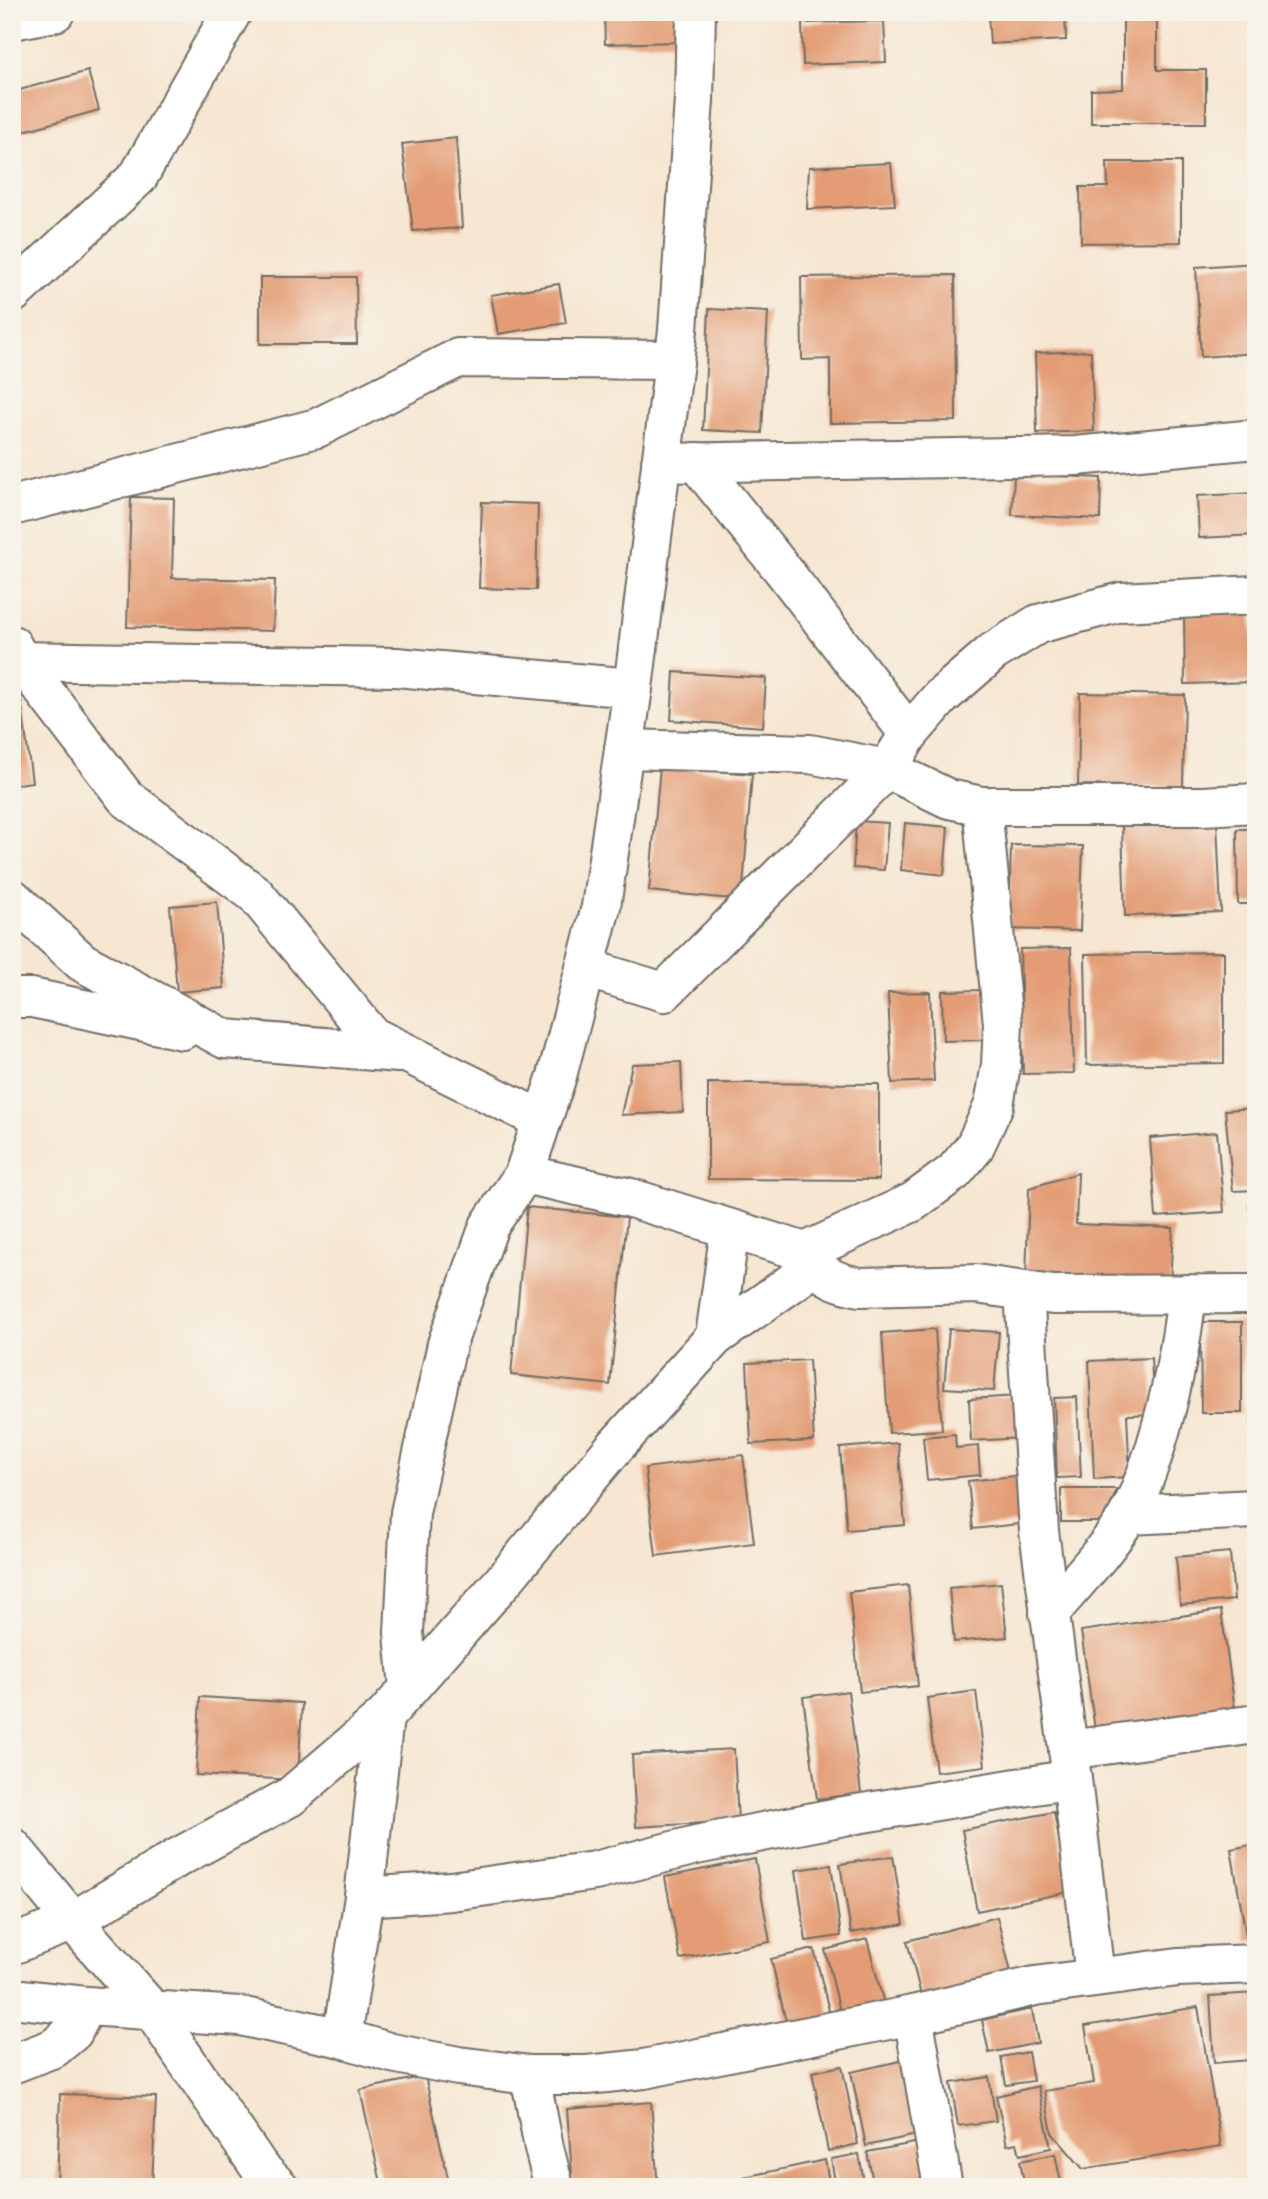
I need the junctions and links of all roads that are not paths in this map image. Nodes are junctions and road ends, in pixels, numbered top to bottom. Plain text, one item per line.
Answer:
1 (55, 12) edge
2 (232, 12) edge
3 (696, 12) edge
4 (12, 20) edge
5 (12, 294) edge
6 (674, 360) junction
7 (1256, 439) edge
8 (678, 463) junction
9 (12, 506) edge
10 (1256, 596) edge
11 (15, 656) edge
12 (633, 688) junction
13 (909, 734) junction
14 (624, 749) junction
15 (887, 769) junction
16 (1256, 803) edge
17 (982, 806) junction
18 (12, 898) edge
19 (585, 968) junction
20 (12, 998) edge
21 (225, 1039) junction
22 (409, 1054) junction
23 (542, 1120) junction
24 (524, 1174) junction
25 (730, 1229) junction
26 (810, 1259) junction
27 (1024, 1291) junction
28 (1187, 1294) junction
29 (1256, 1294) edge
30 (715, 1337) junction
31 (1256, 1509) edge
32 (1128, 1515) junction
33 (1049, 1614) junction
34 (409, 1688) junction
35 (384, 1717) junction
36 (1256, 1724) edge
37 (1070, 1765) junction
38 (12, 1847) edge
39 (364, 1897) junction
40 (73, 1921) junction
41 (12, 1945) edge
42 (1256, 1964) edge
43 (1095, 1977) junction
44 (12, 1998) edge
45 (86, 2006) junction
46 (151, 2009) junction
47 (913, 2015) junction
48 (342, 2038) junction
49 (12, 2064) edge
50 (530, 2075) junction
51 (265, 2181) edge
52 (554, 2187) edge
53 (943, 2187) edge

1 - 4 street
2 - 5 street
3 - 6 street
6 - 8 street
6 - 9 street
7 - 8 street
8 - 12 street
8 - 13 street
10 - 13 street
11 - 12 street
11 - 22 street
12 - 14 street
13 - 15 street
14 - 15 street
14 - 19 street
15 - 17 street
15 - 19 street
16 - 17 street
17 - 26 street
18 - 21 street
19 - 23 street
20 - 21 street
21 - 22 street
22 - 23 street
23 - 24 street
24 - 25 street
24 - 34 street
25 - 26 street
25 - 30 street
26 - 27 street
26 - 30 street
27 - 28 street
27 - 33 street
28 - 29 street
28 - 32 street
30 - 34 street
31 - 32 street
32 - 33 street
33 - 37 street
34 - 35 street
35 - 39 street
35 - 40 street
36 - 37 street
37 - 39 street
37 - 43 street
38 - 40 street
39 - 48 street
40 - 41 street
40 - 46 street
42 - 43 street
43 - 47 street
44 - 45 street
45 - 46 street
45 - 49 street
46 - 48 street
46 - 51 street
47 - 50 street
47 - 53 street
48 - 50 street
50 - 52 street

